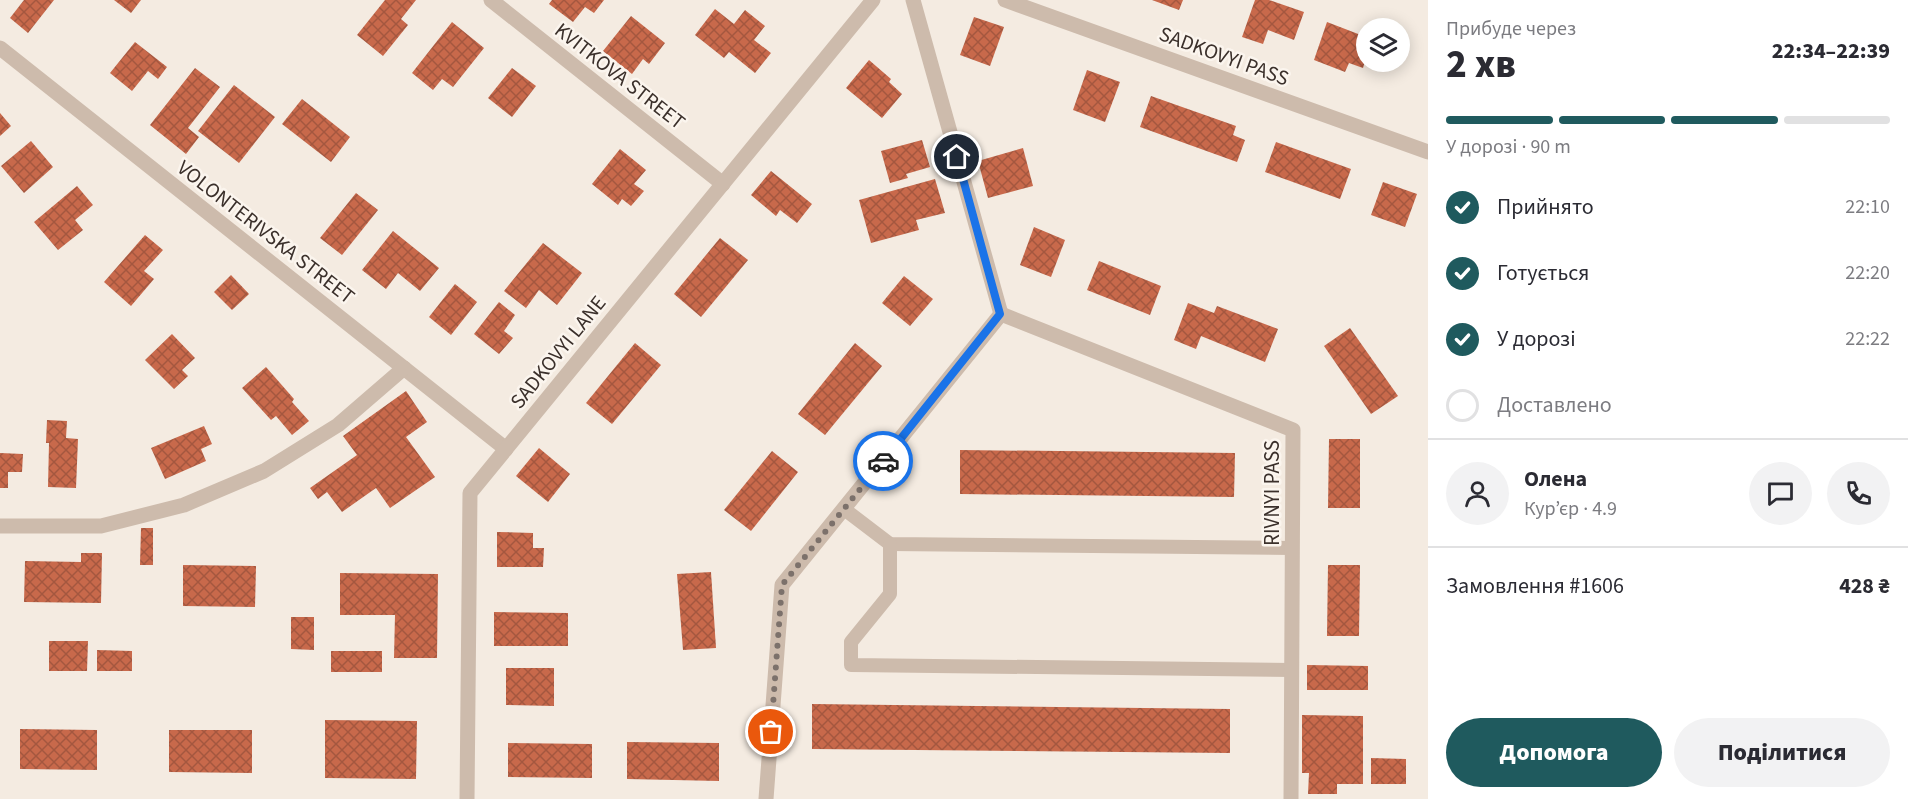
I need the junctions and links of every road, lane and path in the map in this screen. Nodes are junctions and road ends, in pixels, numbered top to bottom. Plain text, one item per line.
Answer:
1 (491, 0) edge
2 (873, 0) edge
3 (913, 0) edge
4 (1005, 0) edge
5 (0, 48) edge
6 (1428, 152) edge
7 (723, 184) junction
8 (1000, 314) junction
9 (404, 368) junction
10 (506, 449) junction
11 (844, 509) junction
12 (0, 526) edge
13 (890, 544) junction
14 (1293, 548) junction
15 (1292, 670) junction
16 (467, 799) edge
17 (766, 799) edge
18 (1290, 799) edge

1 - 7 street, KVITKOVA STREET
2 - 7 street, SADKOVYI LANE
3 - 8 street
4 - 6 street, SADKOVYI PASS
5 - 9 street, VOLONTERIVSKA STREET
7 - 10 street, SADKOVYI LANE
8 - 11 street
8 - 14 street, RIVNYI PASS
9 - 10 street, VOLONTERIVSKA STREET
9 - 12 street
10 - 16 street, SADKOVYI LANE
11 - 13 lane
11 - 17 street
13 - 14 lane
13 - 15 lane
14 - 15 street, RIVNYI PASS
15 - 18 street, RIVNYI PASS

